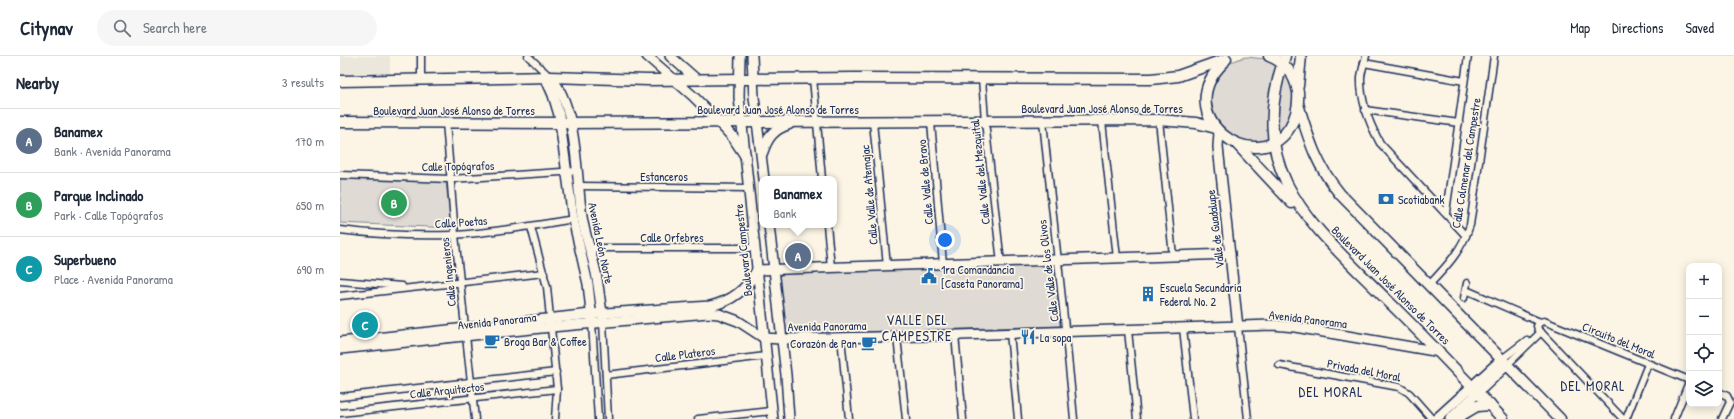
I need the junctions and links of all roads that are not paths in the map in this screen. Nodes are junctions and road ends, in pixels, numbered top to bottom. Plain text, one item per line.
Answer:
1 (421, 56) edge
2 (528, 56) edge
3 (647, 56) edge
4 (670, 56) edge
5 (740, 56) edge
6 (752, 56) edge
7 (1269, 56) edge
8 (1301, 56) edge
9 (1366, 56) edge
10 (1468, 56) edge
11 (1494, 56) edge
12 (1231, 57) edge
13 (1284, 60) edge
14 (1364, 63) junction
15 (546, 75) junction
16 (695, 78) junction
17 (739, 78) junction
18 (753, 78) junction
19 (813, 78) junction
20 (982, 78) junction
21 (421, 79) junction
22 (671, 79) junction
23 (340, 81) edge
24 (1464, 81) junction
25 (1297, 90) junction
26 (1298, 104) junction
27 (1365, 110) junction
28 (565, 119) junction
29 (1159, 120) junction
30 (985, 121) junction
31 (1043, 121) junction
32 (1102, 121) junction
33 (340, 122) edge
34 (446, 122) junction
35 (742, 122) junction
36 (757, 122) junction
37 (794, 122) junction
38 (816, 122) junction
39 (874, 122) junction
40 (931, 122) junction
41 (720, 123) junction
42 (1459, 123) junction
43 (1218, 130) junction
44 (1234, 142) junction
45 (1274, 142) junction
46 (762, 158) junction
47 (746, 159) junction
48 (566, 171) junction
49 (577, 171) junction
50 (340, 175) edge
51 (764, 176) edge
52 (822, 176) edge
53 (450, 179) junction
54 (579, 186) junction
55 (748, 188) junction
56 (1446, 212) junction
57 (582, 218) junction
58 (573, 219) junction
59 (1313, 225) junction
60 (531, 226) junction
61 (769, 228) edge
62 (827, 228) edge
63 (340, 230) edge
64 (455, 234) junction
65 (1466, 236) junction
66 (589, 248) junction
67 (755, 248) junction
68 (1230, 254) junction
69 (1173, 256) junction
70 (1117, 258) junction
71 (1056, 260) junction
72 (1001, 263) junction
73 (943, 264) junction
74 (887, 266) junction
75 (831, 267) junction
76 (757, 270) junction
77 (774, 270) junction
78 (544, 273) junction
79 (340, 281) edge
80 (460, 283) junction
81 (1429, 285) junction
82 (418, 286) junction
83 (340, 296) edge
84 (1464, 298) dead end
85 (603, 318) junction
86 (592, 319) junction
87 (1540, 322) junction
88 (551, 323) junction
89 (1238, 326) junction
90 (1183, 328) junction
91 (1128, 330) junction
92 (1539, 331) junction
93 (465, 332) junction
94 (1066, 332) junction
95 (1010, 333) junction
96 (955, 335) junction
97 (841, 337) junction
98 (897, 337) junction
99 (764, 338) junction
100 (781, 339) junction
101 (340, 342) edge
102 (340, 349) edge
103 (1440, 352) junction
104 (766, 356) junction
105 (1503, 363) junction
106 (1648, 364) junction
107 (1279, 365) dead end
108 (556, 372) junction
109 (606, 375) junction
110 (1686, 380) edge
111 (471, 382) junction
112 (557, 389) junction
113 (1475, 389) junction
114 (1686, 389) edge
115 (1722, 394) edge
116 (340, 397) edge
117 (473, 398) junction
118 (1490, 406) junction
119 (340, 414) edge
120 (772, 415) edge
121 (475, 419) edge
122 (555, 419) edge
123 (598, 419) edge
124 (608, 419) edge
125 (698, 419) edge
126 (789, 419) edge
127 (849, 419) edge
128 (906, 419) edge
129 (963, 419) edge
130 (1018, 419) edge
131 (1074, 419) edge
132 (1137, 419) edge
133 (1193, 419) edge
134 (1248, 419) edge
135 (1432, 419) edge
136 (1436, 419) edge
137 (1450, 419) edge
138 (1455, 419) edge
139 (1503, 419) edge
140 (1560, 419) edge
141 (1624, 419) edge
142 (1674, 419) edge
143 (1722, 419) edge

1 - 21 street
2 - 15 street
3 - 22 street
4 - 16 street
5 - 17 street, Boulevard Campestre
6 - 18 street
7 - 13 main road
8 - 25 main road
9 - 14 street
10 - 24 street
11 - 65 street, Calle Colmenar del Campestre
12 - 20 main road
12 - 43 main road
13 - 25 main road
13 - 45 main road, Boulevard Juan José Alonso de Torres
14 - 24 street
14 - 27 street
15 - 21 main road
15 - 22 main road
15 - 28 street, Avenida León Norte
16 - 17 main road
16 - 22 main road
17 - 18 main road
17 - 35 street, Boulevard Campestre
18 - 19 main road
18 - 36 street
19 - 20 main road
19 - 38 street
20 - 30 street, Calle Valle del Mezquital
21 - 23 main road
22 - 41 street
24 - 42 street
25 - 26 main road
26 - 45 main road
26 - 81 main road
27 - 42 street
27 - 56 street
28 - 34 main road, Boulevard Juan José Alonso de Torres
28 - 41 main road, Boulevard Juan José Alonso de Torres
28 - 48 street, Avenida León Norte
28 - 49 street, Avenida León Norte
29 - 32 main road, Boulevard Juan José Alonso de Torres
29 - 43 main road, Boulevard Juan José Alonso de Torres
29 - 69 street
30 - 31 main road, Boulevard Juan José Alonso de Torres
30 - 40 main road, Boulevard Juan José Alonso de Torres
30 - 72 street, Calle Valle del Mezquital
31 - 32 main road, Boulevard Juan José Alonso de Torres
31 - 71 street, Calle Valle de los Olivos
32 - 70 street
33 - 34 main road, Boulevard Juan José Alonso de Torres
34 - 53 street, Calle Ingenieros
35 - 36 main road, Boulevard Juan José Alonso de Torres
35 - 41 main road, Boulevard Juan José Alonso de Torres
35 - 47 street, Boulevard Campestre
36 - 37 main road, Boulevard Juan José Alonso de Torres
36 - 46 street
37 - 38 main road, Boulevard Juan José Alonso de Torres
37 - 46 main road
38 - 39 main road, Boulevard Juan José Alonso de Torres
38 - 52 street
39 - 40 main road, Boulevard Juan José Alonso de Torres
39 - 74 street, Calle Valle de Atemajac
40 - 73 street, Calle Valle de Bravo
41 - 47 main road
42 - 56 street
43 - 44 main road
43 - 68 street, Valle de Guadalupe
44 - 45 main road
44 - 59 main road
45 - 59 main road, Boulevard Juan José Alonso de Torres
46 - 47 street
46 - 51 street
47 - 55 street, Boulevard Campestre
48 - 49 street, Calle Topógrafos
48 - 53 street, Calle Topógrafos
48 - 58 street, Avenida León Norte
49 - 54 street, Avenida León Norte
50 - 53 street, Calle Topógrafos
53 - 64 street, Calle Ingenieros
54 - 55 street, Estanceros
54 - 57 street, Avenida León Norte
55 - 67 street, Boulevard Campestre
56 - 65 street
57 - 58 street, Calle Poetas
57 - 66 street, Avenida León Norte
58 - 60 street, Calle Poetas
58 - 86 street, Avenida León Norte
59 - 103 main road, Boulevard Juan José Alonso de Torres
60 - 64 street, Calle Poetas
60 - 78 street
61 - 77 street
62 - 75 street
63 - 64 street, Calle Poetas
64 - 80 street, Calle Ingenieros
65 - 81 street, Calle Colmenar del Campestre
66 - 67 street, Calle Orfebres
66 - 85 street, Avenida León Norte
67 - 76 street, Boulevard Campestre
68 - 69 street
68 - 89 street, Valle de Guadalupe
69 - 70 street
70 - 71 street
71 - 72 street
71 - 94 street, Calle Valle de los Olivos
72 - 73 street
73 - 74 street
74 - 75 street
75 - 77 street
76 - 77 street
76 - 85 street, Avenida Panorama
76 - 99 street, Boulevard Campestre
77 - 100 street
78 - 80 street
78 - 88 street
79 - 82 street
80 - 82 street
80 - 93 street, Calle Ingenieros
81 - 105 main road
82 - 83 street
84 - 87 street, Circuito del Moral
85 - 86 street, Avenida Panorama
85 - 99 street, Avenida Panorama
85 - 109 street, Avenida León Norte
86 - 88 street, Avenida Panorama
86 - 123 street, Avenida León Norte
87 - 92 street
87 - 106 street, Circuito del Moral
88 - 93 street, Avenida Panorama
88 - 108 street
89 - 90 street, Avenida Panorama
89 - 103 street, Avenida Panorama
89 - 134 street, Valle de Guadalupe
90 - 91 street, Avenida Panorama
90 - 133 street
91 - 94 street, Avenida Panorama
91 - 132 street
92 - 105 street
92 - 141 street
93 - 101 street, Avenida Panorama
93 - 102 street, Avenida Panorama
93 - 111 street, Calle Ingenieros
94 - 95 street, Avenida Panorama
94 - 131 street, Calle Valle de los Olivos
95 - 96 street, Avenida Panorama
95 - 130 street
96 - 98 street, Avenida Panorama
96 - 129 street
97 - 98 street, Avenida Panorama
97 - 100 street, Avenida Panorama
97 - 127 street
98 - 128 street
99 - 100 street, Avenida Panorama
99 - 104 street, Boulevard Campestre
100 - 126 street
103 - 113 main road, Boulevard Juan José Alonso de Torres
104 - 109 street, Calle Plateros
104 - 120 street, Boulevard Campestre
105 - 113 street
105 - 140 main road
106 - 110 street, Circuito del Moral
106 - 141 street
107 - 135 street, Privada del Moral
108 - 111 street, Calle Arquitectos
108 - 112 street
109 - 124 street, Avenida León Norte
111 - 116 street, Calle Arquitectos
111 - 117 street, Calle Ingenieros
112 - 117 street, Calle Arquitectos
112 - 122 street
113 - 118 main road, Boulevard Juan José Alonso de Torres
113 - 136 street
113 - 137 street
114 - 142 street
115 - 143 street
117 - 119 street, Calle Arquitectos
117 - 121 street, Calle Ingenieros
118 - 138 main road
118 - 139 main road, Boulevard Juan José Alonso de Torres
120 - 125 street

